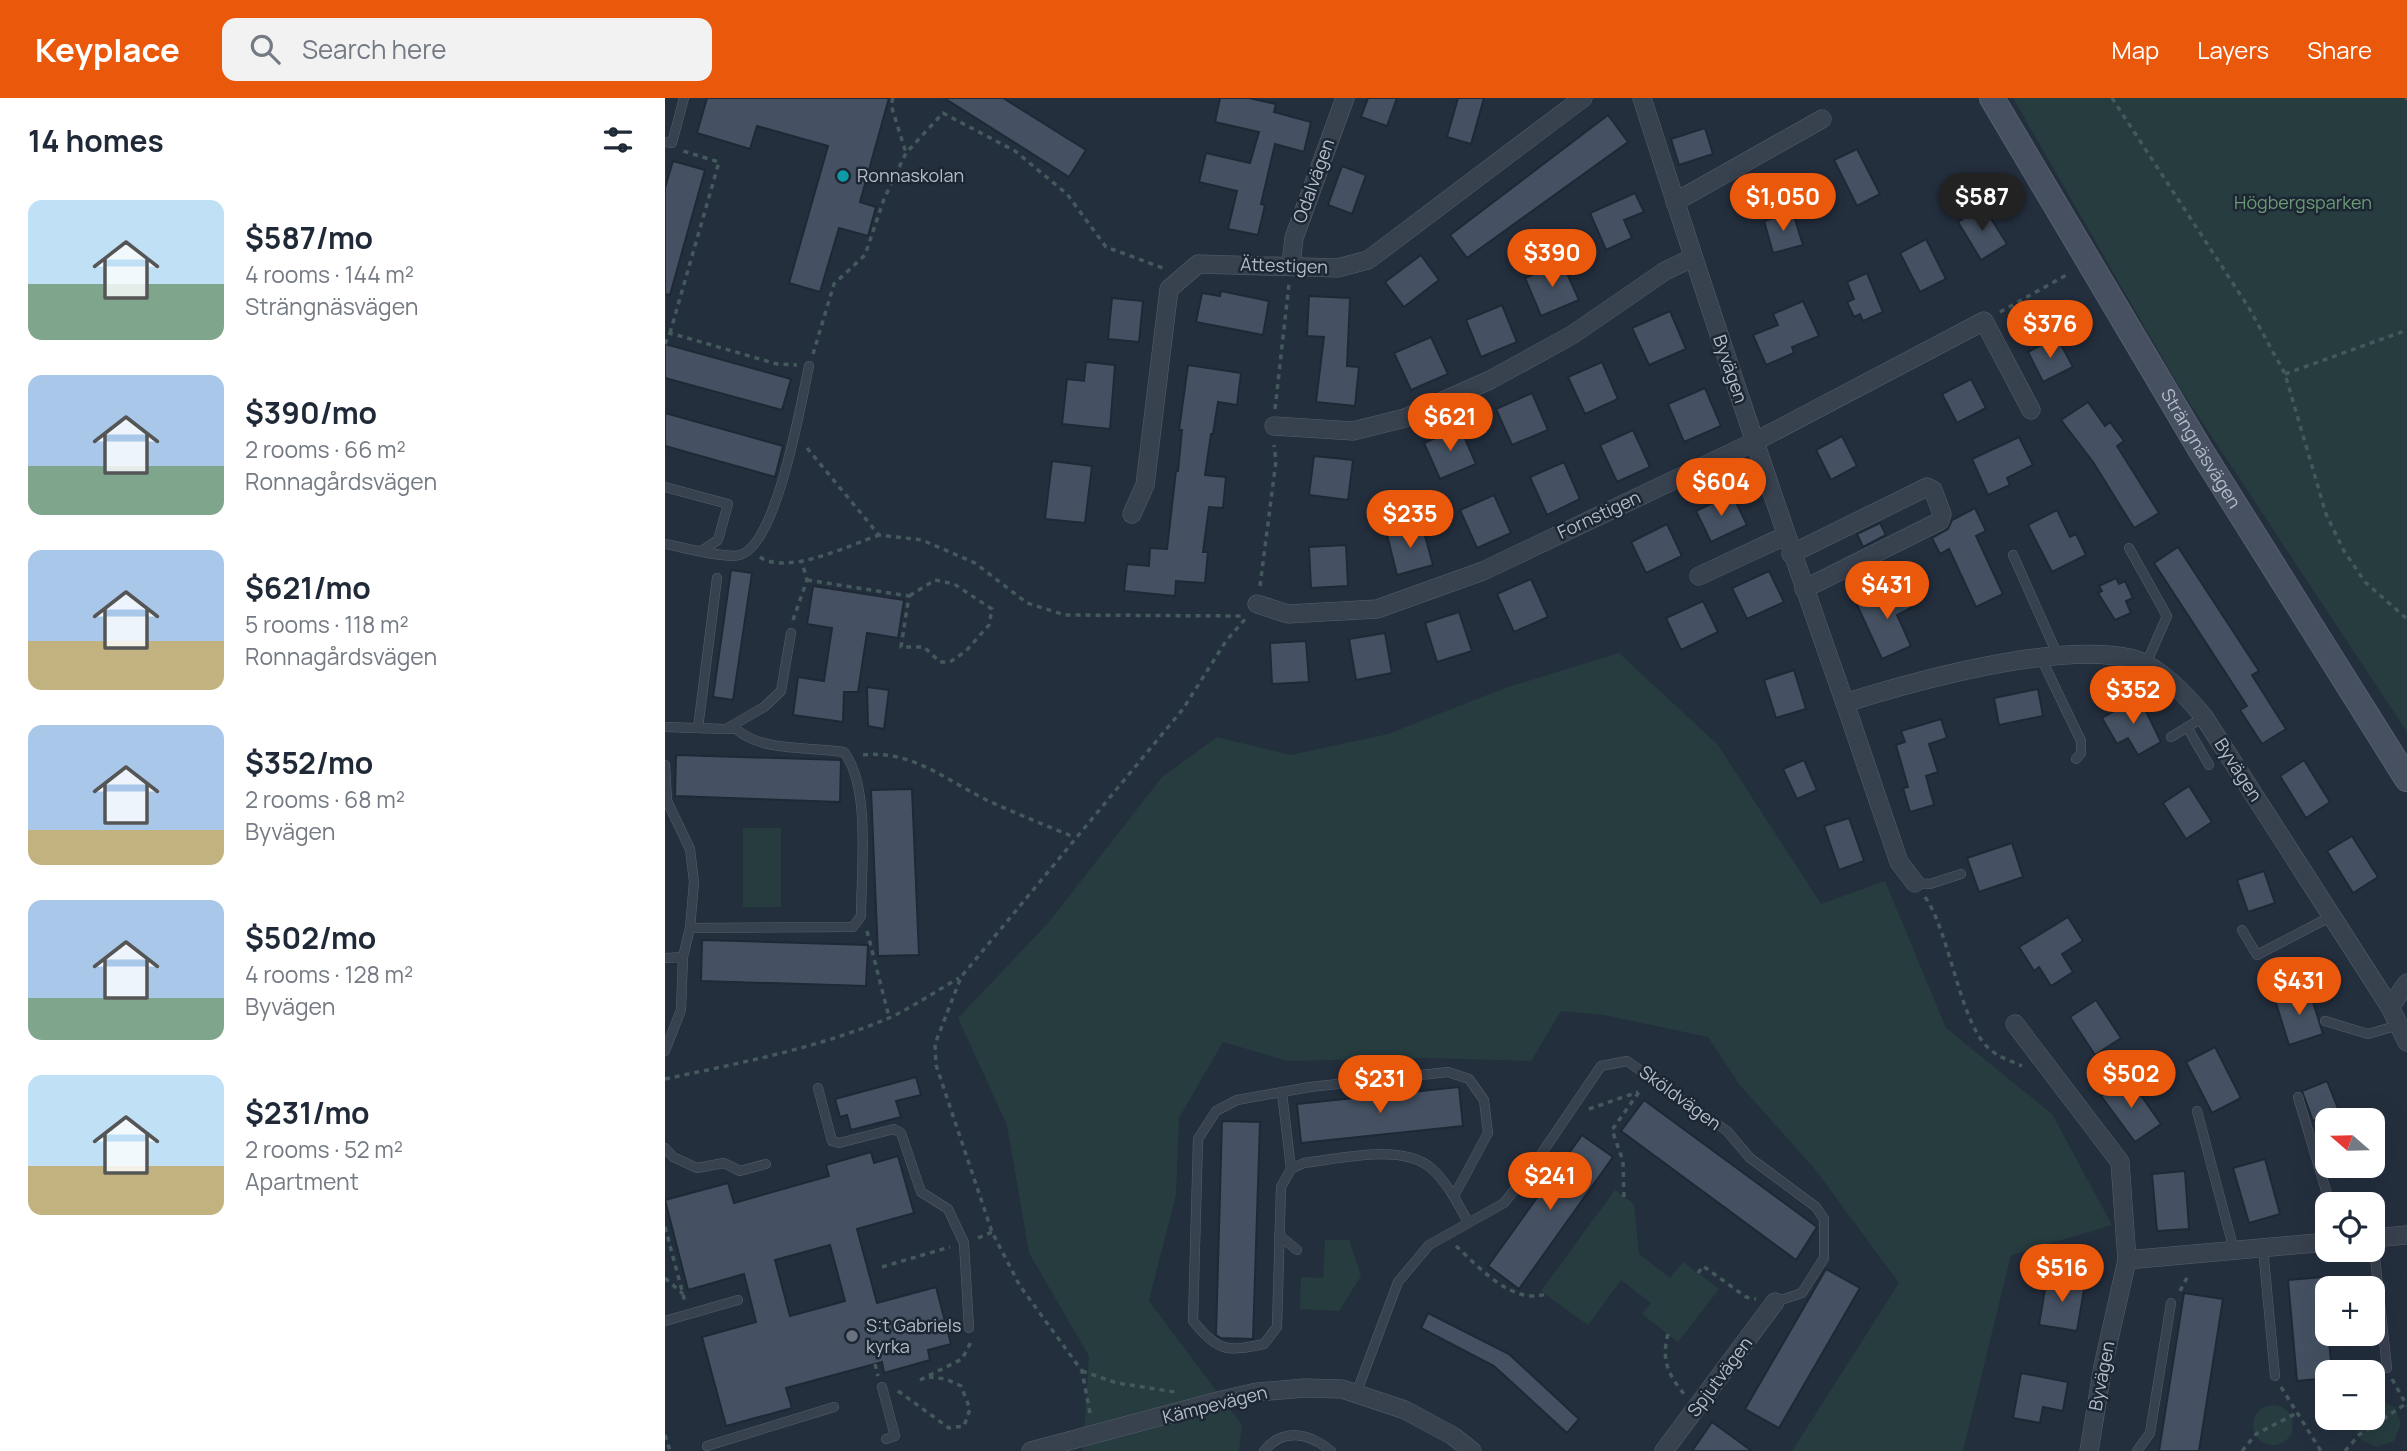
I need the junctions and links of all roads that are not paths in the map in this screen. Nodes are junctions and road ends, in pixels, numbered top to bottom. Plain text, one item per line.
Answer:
1 (684, 98) edge
2 (1345, 98) edge
3 (1583, 98) edge
4 (1642, 98) edge
5 (1996, 104) edge
6 (1822, 119) dead end
7 (669, 143) edge
8 (1675, 202) junction
9 (1692, 258) junction
10 (1291, 265) junction
11 (809, 366) road end
12 (2031, 410) dead end
13 (1273, 426) dead end
14 (1756, 441) junction
15 (665, 487) edge
16 (1132, 514) dead end
17 (1784, 536) junction
18 (665, 544) edge
19 (2129, 548) dead end
20 (703, 550) junction
21 (1791, 554) junction
22 (2013, 555) dead end
23 (1699, 576) dead end
24 (717, 578) dead end
25 (1804, 589) junction
26 (1252, 610) road end
27 (791, 633) road end
28 (2050, 657) junction
29 (2145, 666) junction
30 (1845, 703) junction
31 (2204, 717) junction
32 (665, 727) edge
33 (2187, 727) junction
34 (698, 728) junction
35 (726, 729) junction
36 (2171, 737) dead end
37 (2076, 760) dead end
38 (665, 765) edge
39 (2209, 765) dead end
40 (2407, 779) edge
41 (1961, 874) dead end
42 (1915, 883) joint
43 (2330, 917) junction
44 (690, 928) junction
45 (2242, 930) dead end
46 (683, 957) junction
47 (665, 958) edge
48 (2407, 983) edge
49 (2407, 998) edge
50 (2390, 1007) junction
51 (2325, 1021) dead end
52 (2015, 1024) dead end
53 (2399, 1025) junction
54 (2407, 1042) edge
55 (665, 1051) edge
56 (818, 1087) dead end
57 (1283, 1093) junction
58 (2298, 1097) dead end
59 (2197, 1111) dead end
60 (665, 1148) edge
61 (766, 1164) dead end
62 (1291, 1168) junction
63 (2326, 1192) edge
64 (1454, 1196) junction
65 (1468, 1222) junction
66 (1279, 1234) junction
67 (2407, 1235) edge
68 (2385, 1237) edge
69 (2315, 1243) edge
70 (2263, 1248) junction
71 (1297, 1250) dead end
72 (2234, 1250) junction
73 (2127, 1260) junction
74 (2376, 1262) edge
75 (738, 1300) dead end
76 (1775, 1302) joint
77 (2171, 1303) road end
78 (665, 1321) edge
79 (969, 1328) dead end
80 (2387, 1368) road end
81 (2275, 1376) road end
82 (883, 1387) dead end
83 (1356, 1394) junction
84 (834, 1407) dead end
85 (886, 1439) dead end
86 (707, 1446) dead end
87 (1031, 1451) edge
88 (1263, 1451) edge
89 (1331, 1451) edge
90 (1472, 1451) edge
91 (1664, 1451) edge
92 (2089, 1451) edge
93 (2137, 1451) edge

1 - 7 lane
2 - 10 street, Odalvägen
3 - 10 street, Ättestigen
4 - 8 street, Byvägen
5 - 40 main road, Strängnäsvägen
6 - 8 street
8 - 9 street, Byvägen
9 - 13 street
9 - 14 street, Byvägen
10 - 16 street, Ättestigen
11 - 20 lane
12 - 14 street, Fornstigen
14 - 17 street, Byvägen
14 - 26 street, Fornstigen
15 - 20 lane
17 - 21 street, Byvägen
17 - 23 street
18 - 20 lane
19 - 29 lane
21 - 25 street, Byvägen
21 - 25 street
22 - 28 lane
24 - 34 lane
25 - 30 street, Byvägen
27 - 35 lane
28 - 29 street, Byvägen
28 - 30 street, Byvägen
28 - 37 lane
29 - 31 street, Byvägen
30 - 42 street, Byvägen
31 - 33 lane
31 - 43 street, Byvägen
32 - 34 lane
33 - 36 lane
33 - 39 lane
34 - 35 lane
35 - 44 lane
38 - 44 lane
41 - 42 lane
43 - 45 lane
43 - 50 street, Byvägen
44 - 46 lane
46 - 47 lane
46 - 55 lane
48 - 50 street
49 - 50 street
50 - 53 street, Byvägen
51 - 53 lane
52 - 73 street, Byvägen
53 - 54 street, Byvägen
56 - 79 lane
57 - 62 lane
57 - 64 lane
57 - 66 lane
58 - 63 lane
59 - 72 lane
60 - 61 lane
62 - 64 lane
62 - 66 lane
64 - 65 lane
65 - 76 lane, Sköldvägen
65 - 83 lane, Sköldvägen
66 - 71 lane
67 - 68 street
69 - 70 street
70 - 72 street
70 - 81 lane
72 - 73 street
73 - 92 street, Byvägen
74 - 80 lane
75 - 78 lane
76 - 91 street, Spjutvägen
77 - 93 lane
82 - 85 lane
83 - 87 street, Kämpevägen
83 - 90 street, Kämpevägen
84 - 86 lane
88 - 89 lane

